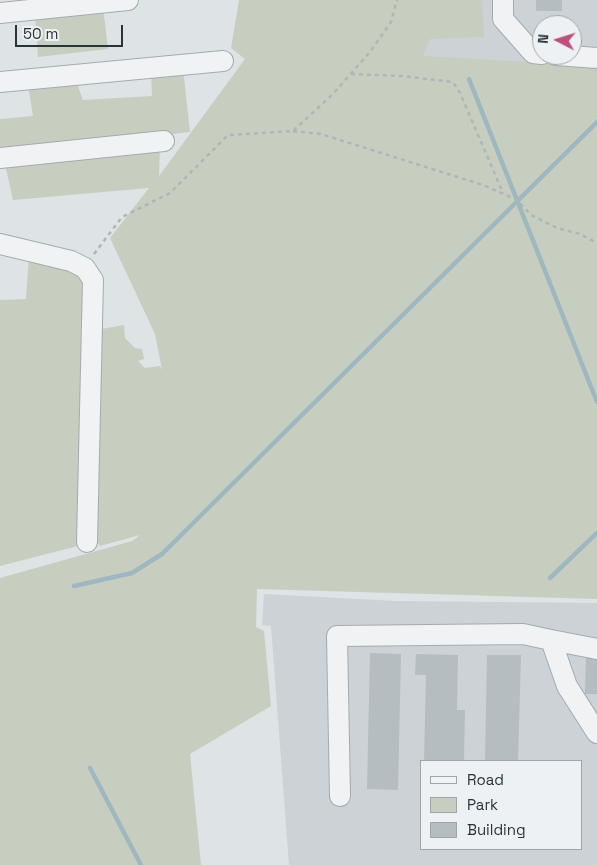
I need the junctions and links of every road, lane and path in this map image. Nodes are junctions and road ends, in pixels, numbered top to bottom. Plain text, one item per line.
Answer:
1 (128, 0) edge
2 (397, 0) edge
3 (503, 0) edge
4 (0, 13) edge
5 (532, 53) edge
6 (582, 57) edge
7 (597, 58) edge
8 (223, 61) dead end
9 (350, 74) junction
10 (0, 82) edge
11 (293, 131) junction
12 (164, 141) dead end
13 (0, 158) edge
14 (504, 194) junction
15 (597, 243) edge
16 (0, 244) edge
17 (84, 267) junction
18 (87, 542) dead end
19 (551, 640) junction
20 (597, 649) edge
21 (597, 734) edge
22 (340, 796) dead end

1 - 4 lane
2 - 9 path
3 - 5 lane
6 - 7 lane
8 - 10 lane
9 - 11 path
9 - 14 path
11 - 14 path
11 - 17 path
12 - 13 lane
14 - 15 path
16 - 17 lane
17 - 18 lane
19 - 20 lane
19 - 21 lane
19 - 22 lane

